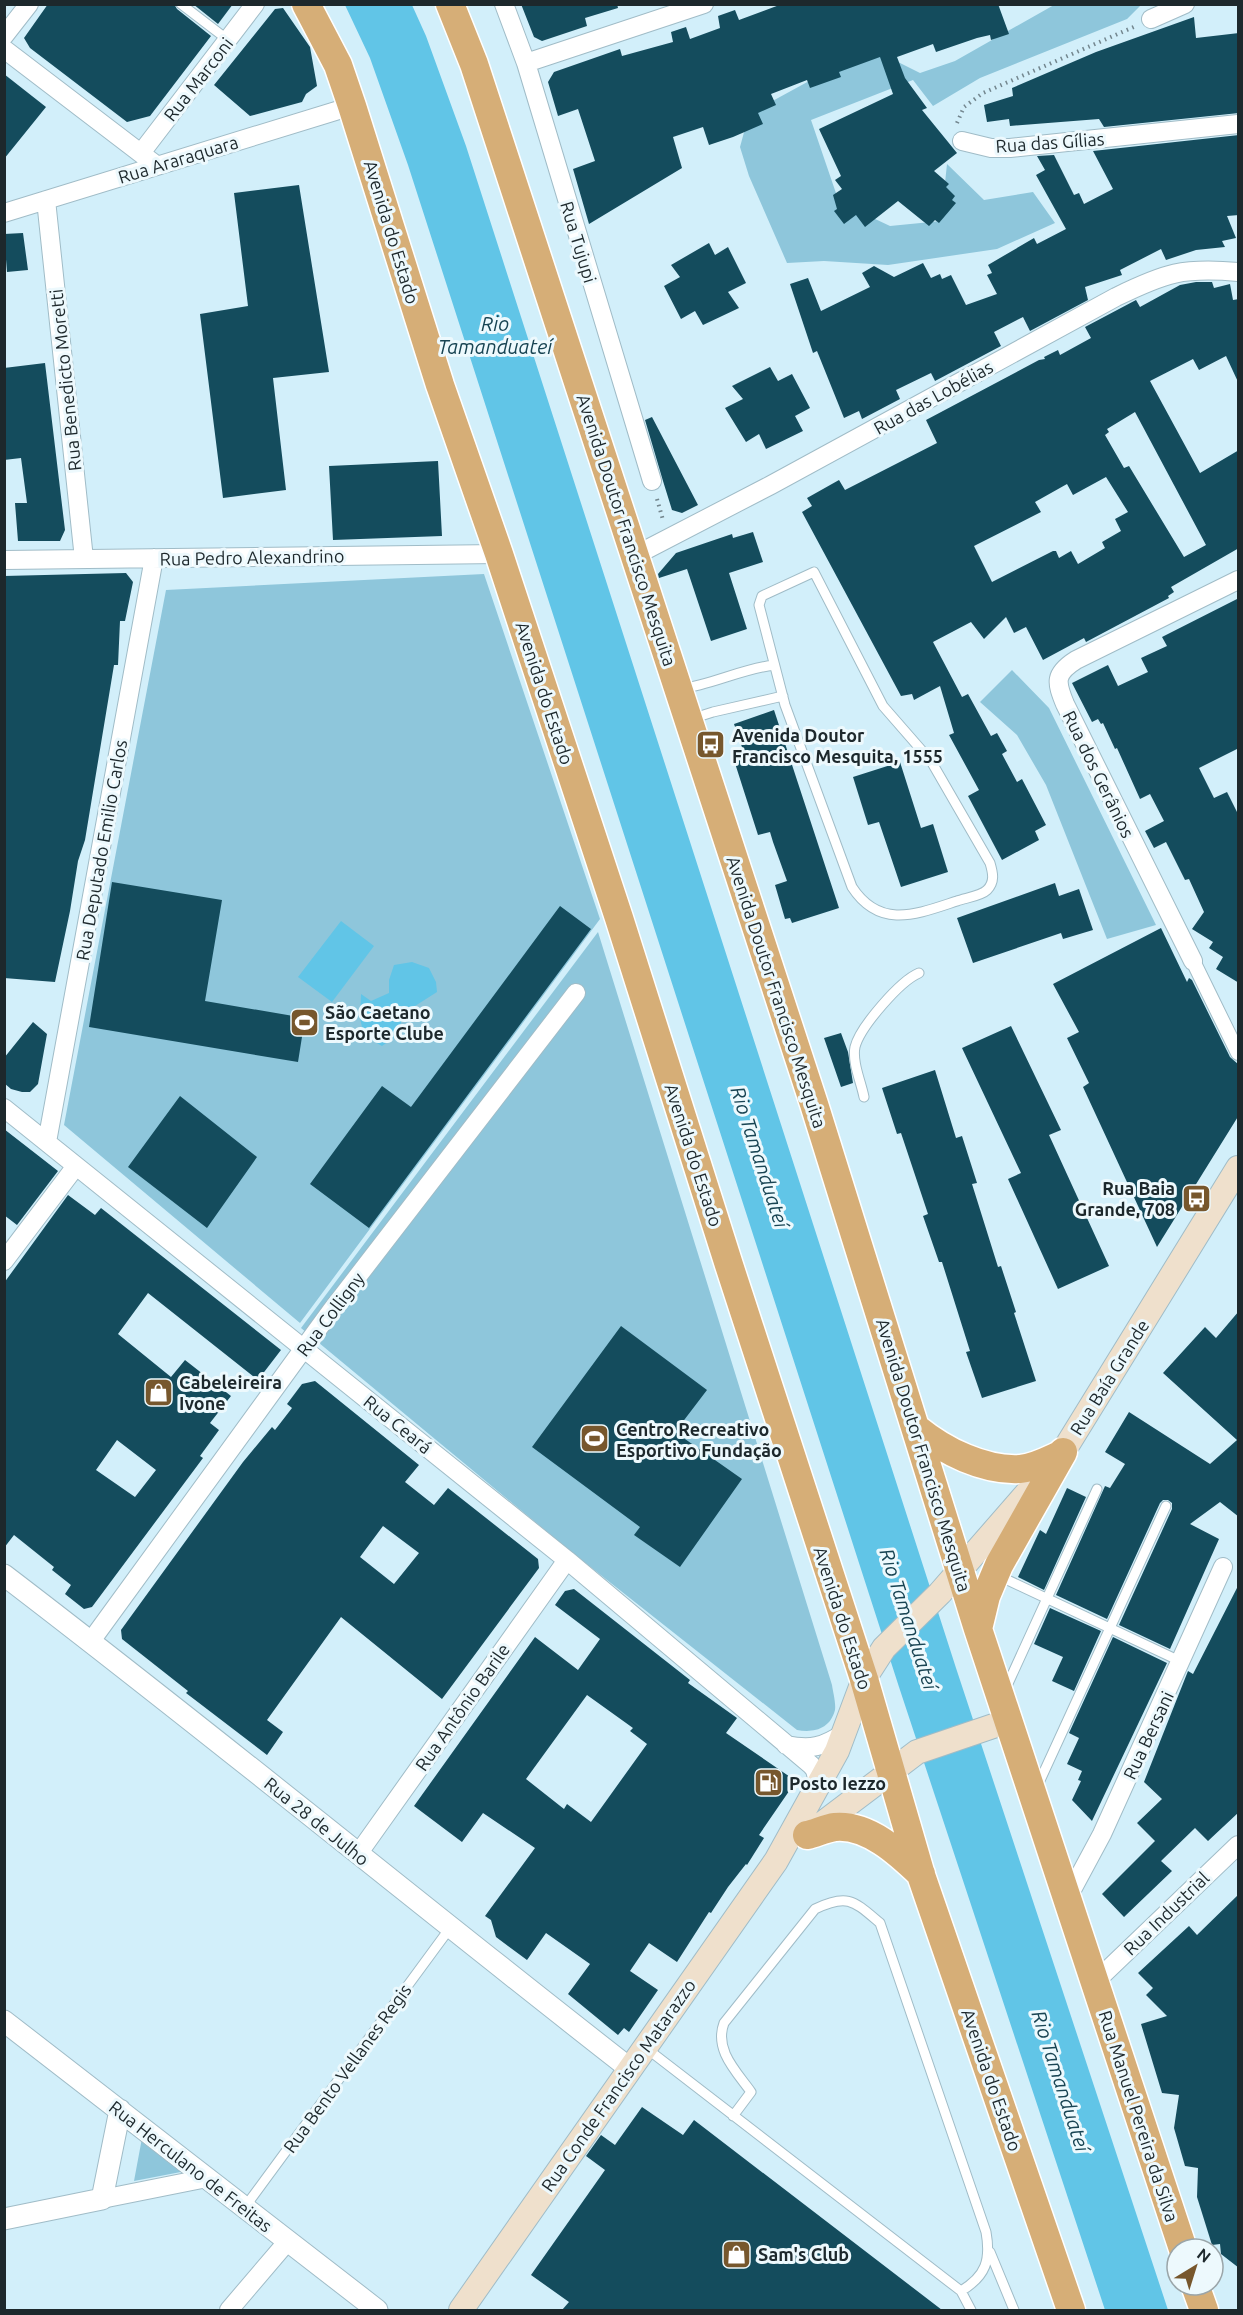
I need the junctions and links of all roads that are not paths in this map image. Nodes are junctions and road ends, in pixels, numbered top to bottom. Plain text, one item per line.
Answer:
1 (29, 4) edge
2 (181, 4) edge
3 (255, 4) edge
4 (306, 4) edge
5 (450, 4) edge
6 (504, 4) edge
7 (704, 4) edge
8 (1185, 4) edge
9 (1151, 19) road end
10 (4, 36) edge
11 (228, 40) junction
12 (4, 49) edge
13 (526, 63) junction
14 (352, 106) junction
15 (1239, 124) edge
16 (962, 141) road end
17 (141, 153) junction
18 (156, 165) junction
19 (46, 200) junction
20 (4, 213) edge
21 (1239, 272) edge
22 (652, 481) road end
23 (499, 554) junction
24 (636, 555) junction
25 (154, 558) junction
26 (84, 559) junction
27 (4, 560) edge
28 (1239, 580) edge
29 (774, 665) junction
30 (679, 690) junction
31 (783, 696) junction
32 (689, 720) junction
33 (1192, 961) joint
34 (919, 973) dead end
35 (576, 993) dead end
36 (1239, 1053) edge
37 (864, 1097) dead end
38 (4, 1108) edge
39 (47, 1142) junction
40 (76, 1166) junction
41 (1239, 1168) edge
42 (4, 1261) edge
43 (304, 1348) junction
44 (917, 1429) junction
45 (1062, 1454) junction
46 (1097, 1489) dead end
47 (1166, 1506) dead end
48 (567, 1560) junction
49 (1223, 1567) dead end
50 (960, 1570) junction
51 (994, 1574) junction
52 (4, 1575) edge
53 (1048, 1599) junction
54 (1110, 1628) junction
55 (978, 1629) junction
56 (91, 1641) junction
57 (1182, 1662) junction
58 (864, 1679) junction
59 (1004, 1710) junction
60 (844, 1733) junction
61 (786, 1745) junction
62 (890, 1772) junction
63 (819, 1786) junction
64 (1033, 1795) junction
65 (807, 1835) junction
66 (1239, 1845) edge
67 (358, 1854) junction
68 (776, 1861) junction
69 (921, 1875) junction
70 (1066, 1899) junction
71 (450, 1928) junction
72 (1094, 1983) junction
73 (4, 2021) edge
74 (645, 2047) junction
75 (629, 2068) junction
76 (120, 2110) junction
77 (733, 2116) junction
78 (207, 2178) junction
79 (102, 2199) junction
80 (244, 2207) junction
81 (4, 2219) edge
82 (1179, 2237) edge
83 (287, 2242) junction
84 (989, 2250) junction
85 (961, 2291) junction
86 (229, 2310) edge
87 (378, 2310) edge
88 (460, 2310) edge
89 (971, 2310) edge
90 (1014, 2310) edge
91 (1071, 2310) edge

1 - 10 street
2 - 11 lane
3 - 11 street, Rua Marconi
4 - 14 highway, Avenida do Estado
5 - 24 highway, Avenida Doutor Francisco Mesquita
6 - 13 street, Rua Tujupi
7 - 13 street
8 - 9 street
11 - 17 street, Rua Marconi
12 - 17 street
13 - 22 street, Rua Tujupi
14 - 18 street, Rua Araraquara
14 - 23 highway, Avenida do Estado
15 - 16 street, Rua das Gílias
17 - 18 street
18 - 19 street, Rua Araraquara
19 - 20 street, Rua Araraquara
19 - 26 street, Rua Benedicto Moretti
21 - 24 street, Rua das Lobélias
23 - 25 street, Rua Pedro Alexandrino
23 - 58 highway, Avenida do Estado
24 - 30 highway, Avenida Doutor Francisco Mesquita
25 - 26 street, Rua Pedro Alexandrino
25 - 39 street, Rua Deputado Emilio Carlos
26 - 27 street, Rua Pedro Alexandrino
28 - 33 street, Rua dos Gerânios
29 - 30 lane
29 - 31 lane
29 - 31 lane
30 - 32 highway, Avenida Doutor Francisco Mesquita
31 - 32 lane
32 - 44 highway, Avenida Doutor Francisco Mesquita
33 - 36 street, Rua dos Gerânios
34 - 37 lane
35 - 43 street, Rua Colligny
38 - 39 street, Rua Ceará
39 - 40 street, Rua Ceará
40 - 42 street
40 - 43 street, Rua Ceará
41 - 45 main road, Rua Baía Grande
43 - 48 street, Rua Ceará
43 - 56 street, Rua Colligny
44 - 45 highway
44 - 50 highway, Avenida Doutor Francisco Mesquita
45 - 50 main road, Rua Baía Grande
45 - 51 highway
46 - 53 lane
47 - 54 lane
48 - 61 street, Rua Ceará
48 - 67 street, Rua Antônio Barile
49 - 57 street, Rua Bersani
50 - 55 highway, Avenida Doutor Francisco Mesquita
50 - 58 main road, Rua Conde Francisco Matarazzo
51 - 53 lane
51 - 55 highway
52 - 56 street, Rua 28 de Julho
53 - 54 lane
53 - 59 lane
54 - 57 lane
54 - 64 lane
55 - 59 highway, Avenida Doutor Francisco Mesquita
56 - 67 street, Rua 28 de Julho
57 - 70 street, Rua Bersani
58 - 60 main road, Rua Conde Francisco Matarazzo
58 - 62 highway, Avenida do Estado
59 - 62 main road, Rua Conde Francisco Matarazzo
59 - 64 highway, Avenida Doutor Francisco Mesquita
60 - 61 street
60 - 63 main road, Rua Conde Francisco Matarazzo
61 - 63 street, Rua Ceará
62 - 65 main road, Rua Conde Francisco Matarazzo
62 - 69 highway, Avenida do Estado
63 - 68 main road, Rua Conde Francisco Matarazzo
64 - 70 highway, Avenida Doutor Francisco Mesquita
65 - 68 main road, Rua Conde Francisco Matarazzo
65 - 69 highway
66 - 72 street, Rua Industrial
67 - 71 street, Rua 28 de Julho
68 - 74 main road, Rua Conde Francisco Matarazzo
69 - 91 highway, Avenida do Estado
70 - 72 highway, Avenida Doutor Francisco Mesquita
71 - 75 street, Rua 28 de Julho
71 - 80 lane, Rua Bento Vellanes Regis
72 - 82 highway, Rua Manuel Pereira da Silva
73 - 76 street, Rua Herculano de Freitas
74 - 75 main road, Rua Conde Francisco Matarazzo
74 - 77 lane
75 - 88 main road, Rua Conde Francisco Matarazzo
76 - 78 street, Rua Herculano de Freitas
76 - 79 street
77 - 84 lane
77 - 85 lane
78 - 79 street
78 - 80 street, Rua Herculano de Freitas
79 - 81 street
80 - 83 street, Rua Herculano de Freitas
83 - 86 street
83 - 87 street, Rua Herculano de Freitas
84 - 85 lane
84 - 90 lane
85 - 89 lane

